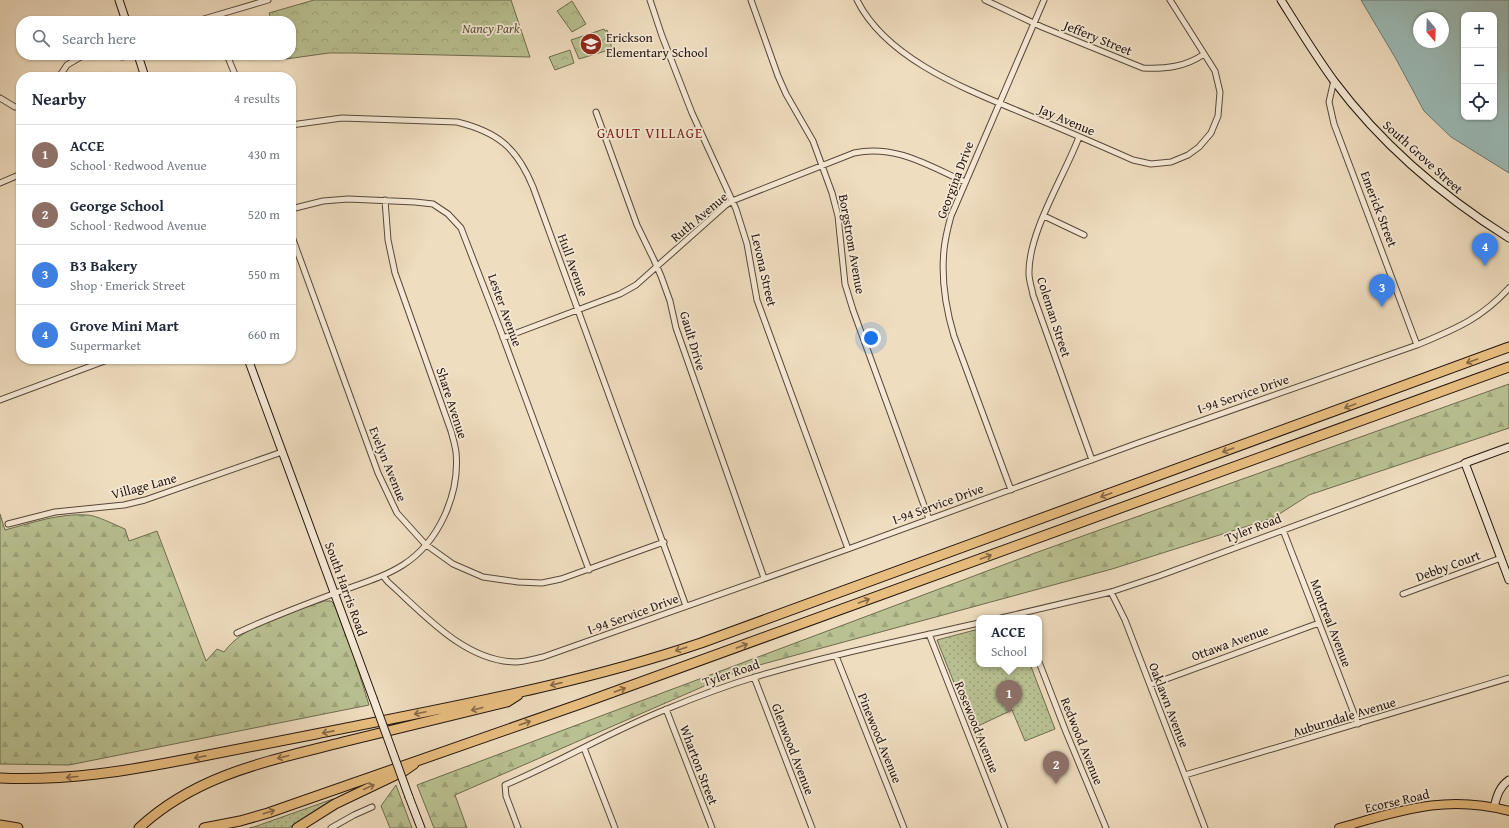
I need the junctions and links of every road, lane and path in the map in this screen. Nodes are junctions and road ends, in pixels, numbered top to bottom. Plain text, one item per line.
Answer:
1 (119, 0) edge
2 (268, 0) edge
3 (650, 0) edge
4 (751, 0) edge
5 (857, 0) edge
6 (985, 0) edge
7 (1044, 0) edge
8 (1170, 0) edge
9 (1281, 0) edge
10 (124, 16) edge
11 (223, 16) edge
12 (1034, 22) junction
13 (1204, 54) junction
14 (76, 60) edge
15 (140, 60) edge
16 (230, 60) edge
17 (62, 72) edge
18 (144, 72) edge
19 (234, 72) edge
20 (1334, 80) junction
21 (0, 98) edge
22 (999, 103) junction
23 (16, 107) edge
24 (596, 112) dead end
25 (296, 124) edge
26 (1079, 137) junction
27 (823, 165) junction
28 (16, 176) edge
29 (965, 182) junction
30 (0, 183) edge
31 (385, 200) junction
32 (732, 201) junction
33 (296, 208) edge
34 (1044, 216) junction
35 (1084, 235) dead end
36 (1509, 238) edge
37 (296, 248) edge
38 (657, 268) junction
39 (1509, 288) edge
40 (578, 310) junction
41 (503, 338) junction
42 (1417, 345) junction
43 (1509, 347) edge
44 (97, 364) edge
45 (250, 364) edge
46 (1509, 367) edge
47 (0, 400) edge
48 (1509, 447) edge
49 (282, 452) junction
50 (1092, 460) junction
51 (1465, 463) junction
52 (1011, 490) junction
53 (928, 519) junction
54 (8, 524) dead end
55 (1283, 530) junction
56 (664, 542) junction
57 (426, 544) junction
58 (848, 549) junction
59 (1501, 558) junction
60 (589, 570) junction
61 (383, 576) junction
62 (764, 578) junction
63 (1509, 580) edge
64 (1111, 592) junction
65 (334, 594) junction
66 (1403, 594) dead end
67 (686, 606) junction
68 (1025, 615) edge
69 (1319, 623) junction
70 (976, 624) edge
71 (237, 633) dead end
72 (929, 634) junction
73 (836, 656) junction
74 (1041, 667) edge
75 (754, 677) junction
76 (1509, 678) edge
77 (1150, 685) junction
78 (526, 690) junction
79 (666, 709) junction
80 (1358, 724) junction
81 (584, 748) junction
82 (422, 758) junction
83 (1185, 775) junction
84 (0, 778) edge
85 (1509, 780) edge
86 (372, 807) dead end
87 (1494, 807) junction
88 (1509, 811) edge
89 (0, 825) edge
90 (337, 826) edge
91 (18, 828) edge
92 (139, 828) edge
93 (204, 828) edge
94 (297, 828) edge
95 (331, 828) edge
96 (421, 828) edge
97 (518, 828) edge
98 (615, 828) edge
99 (712, 828) edge
100 (812, 828) edge
101 (904, 828) edge
102 (1006, 828) edge
103 (1106, 828) edge
104 (1205, 828) edge
105 (1339, 828) edge

1 - 10 main road
2 - 11 street
3 - 32 street, Levona Street
4 - 27 street, Borgstrom Avenue
5 - 22 street, Jay Avenue
6 - 12 street, Jeffery Street
7 - 12 street, Georgina Drive
8 - 13 street, Jay Avenue
9 - 20 main road, South Grove Street
12 - 13 street, Jeffery Street
12 - 22 street, Georgina Drive
13 - 26 street, Jay Avenue
14 - 17 street
15 - 18 main road
16 - 19 street
20 - 36 main road, South Grove Street
20 - 42 street, Emerick Street
21 - 23 street
22 - 26 street, Jay Avenue
22 - 29 street, Georgina Drive
24 - 38 street, Gault Drive
25 - 40 street, Hull Avenue
26 - 34 street, Coleman Street
27 - 29 street, Ruth Avenue
27 - 32 street, Ruth Avenue
27 - 53 street, Borgstrom Avenue
28 - 30 street
29 - 52 street, Georgina Drive
31 - 33 street, Lester Avenue
31 - 41 street, Lester Avenue
31 - 57 street, Share Avenue
32 - 38 street, Ruth Avenue
32 - 58 street, Levona Street
34 - 35 street
34 - 50 street, Coleman Street
37 - 57 street, Evelyn Avenue
38 - 40 street, Ruth Avenue
38 - 62 street, Gault Drive
39 - 42 street, I-94 Service Drive
40 - 41 street, Ruth Avenue
40 - 56 street, Hull Avenue
41 - 60 street, Lester Avenue
42 - 50 street, I-94 Service Drive
43 -> 78 highway
44 - 47 street
45 - 49 main road, South Harris Road
82 -> 46 highway
48 - 51 main road, Tyler Road
49 - 54 street, Village Lane
49 - 65 main road, South Harris Road
50 - 52 street, I-94 Service Drive
51 - 55 street, Tyler Road
51 - 59 main road
52 - 53 street, I-94 Service Drive
53 - 58 street, I-94 Service Drive
55 - 64 street, Tyler Road
55 - 69 street, Montreal Avenue
56 - 60 street, Evelyn Avenue
56 - 67 street, Hull Avenue
57 - 60 street, Evelyn Avenue
57 - 61 street, Share Avenue
58 - 62 street, I-94 Service Drive
59 - 63 main road
59 - 66 street, Debby Court
61 - 65 street, Share Avenue
61 - 67 street, I-94 Service Drive
62 - 67 street, I-94 Service Drive
64 - 68 street, Tyler Road
64 - 77 street, Oaklawn Avenue
65 - 71 street, Share Avenue
65 - 96 main road, South Harris Road, bridge
69 - 77 street, Ottawa Avenue
69 - 80 street, Montreal Avenue
70 - 72 street, Tyler Road
72 - 73 street, Tyler Road
72 - 102 street, Rosewood Avenue
73 - 75 street, Tyler Road
73 - 101 street, Pinewood Avenue
74 - 103 street, Redwood Avenue
75 - 79 street, Tyler Road
75 - 100 street, Glenwood Avenue
76 - 80 street, Auburndale Avenue
77 - 83 street, Oaklawn Avenue
78 -> 84 highway
78 -> 92 highway
79 - 81 street, Tyler Road
79 - 99 street, Wharton Street
80 - 83 street, Auburndale Avenue
81 - 97 street, Tyler Road
81 - 98 street
93 -> 82 highway
94 -> 82 highway
83 - 104 street, Oaklawn Avenue
85 - 87 main road
86 - 90 street
87 - 88 main road, Ecorse Road
87 - 105 main road, Ecorse Road
89 - 91 highway
90 - 95 street

